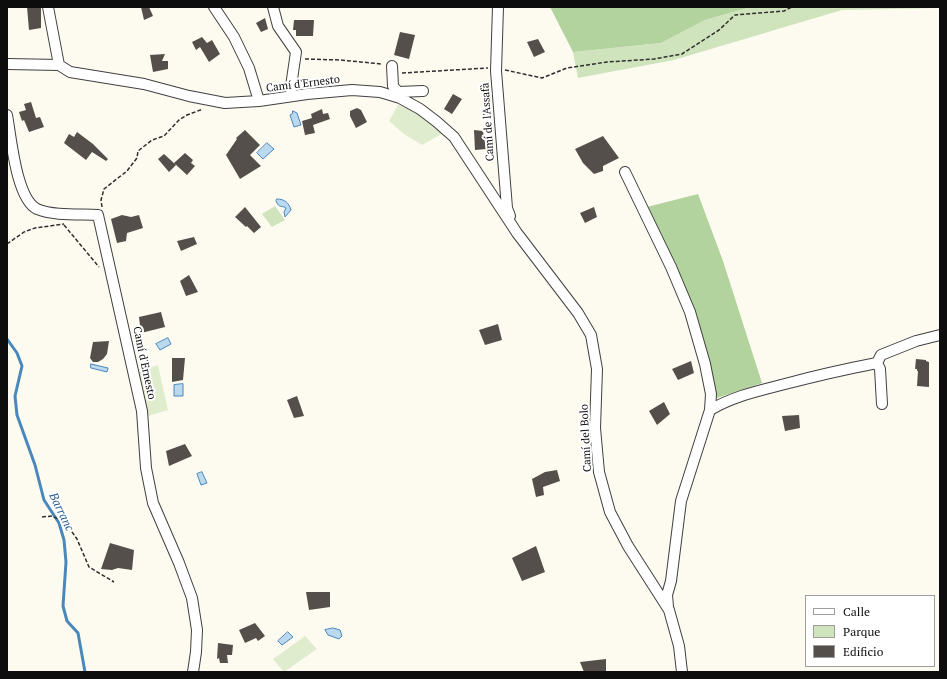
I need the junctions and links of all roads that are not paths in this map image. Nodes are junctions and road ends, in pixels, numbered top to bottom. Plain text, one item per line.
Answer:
1 (48, 7) edge
2 (214, 7) edge
3 (273, 7) edge
4 (498, 7) edge
5 (7, 64) edge
6 (59, 65) junction
7 (392, 69) road end
8 (423, 91) dead end
9 (398, 92) junction
10 (384, 93) junction
11 (291, 96) junction
12 (259, 101) junction
13 (7, 115) edge
14 (625, 172) dead end
15 (517, 233) junction
16 (940, 336) edge
17 (877, 363) junction
18 (882, 404) dead end
19 (710, 410) junction
20 (669, 610) junction
21 (193, 672) edge
22 (682, 672) edge

1 - 6 street
2 - 12 street
3 - 11 street
4 - 15 street, Camí de l'Assafà
5 - 6 street, Camí d'Ernesto
6 - 12 street, Camí d'Ernesto
7 - 9 street
8 - 9 street
9 - 10 street
10 - 11 street, Camí d'Ernesto
10 - 15 street, Camí d'Ernesto
11 - 12 street, Camí d'Ernesto
13 - 21 street, Camí d'Ernesto
14 - 19 street
15 - 20 street, Camí del Bolo
16 - 17 street
17 - 18 street
17 - 19 street
19 - 20 street
20 - 22 street, Camí del Bolo

